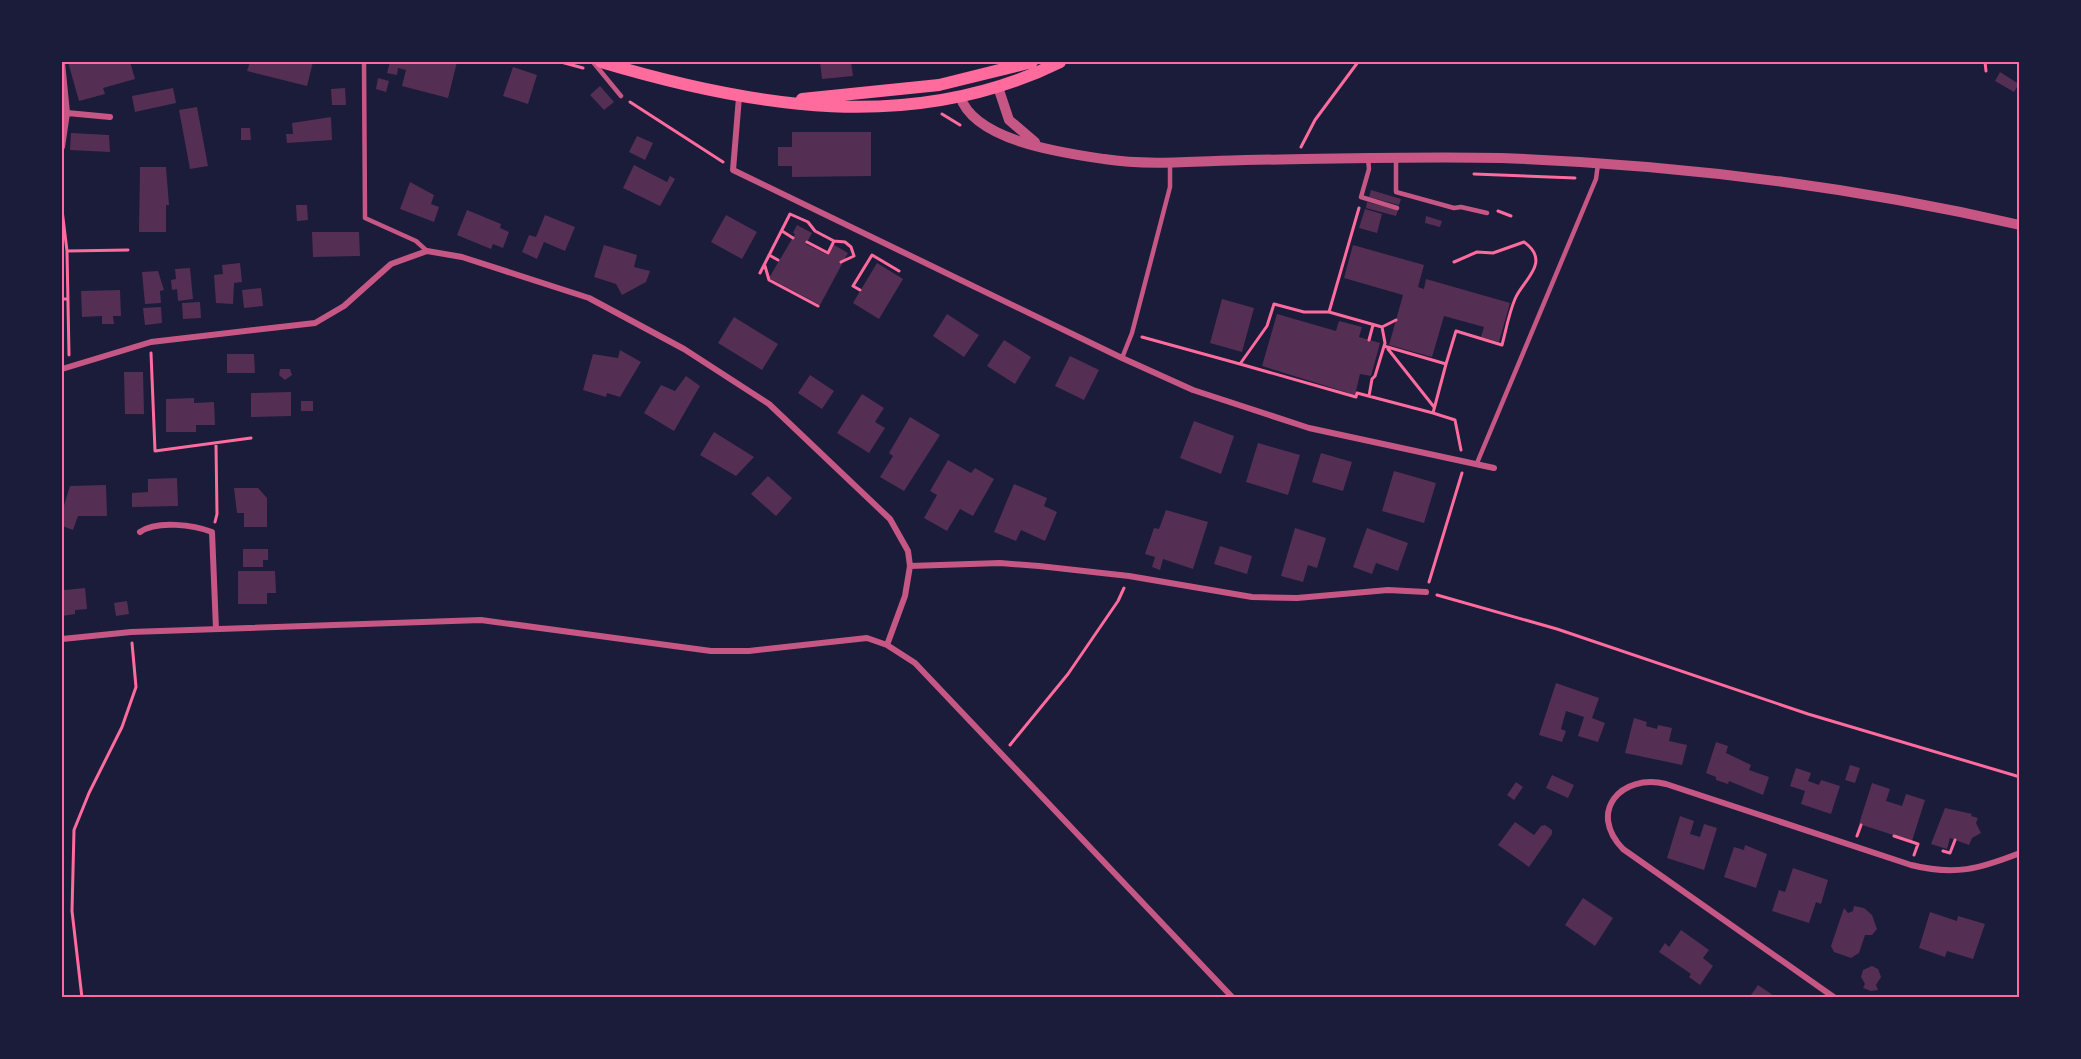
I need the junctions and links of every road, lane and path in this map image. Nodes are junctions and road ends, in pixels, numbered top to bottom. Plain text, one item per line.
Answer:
1 (62, 62) edge
2 (364, 62) edge
3 (593, 62) edge
4 (601, 62) edge
5 (1032, 62) edge
6 (1060, 62) edge
7 (1358, 62) edge
8 (1985, 62) edge
9 (1986, 71) dead end
10 (974, 77) junction
11 (999, 87) junction
12 (621, 96) joint
13 (960, 96) junction
14 (739, 97) junction
15 (767, 101) junction
16 (67, 113) junction
17 (110, 117) dead end
18 (1043, 146) junction
19 (62, 147) edge
20 (1368, 158) junction
21 (1395, 158) junction
22 (1301, 159) junction
23 (1170, 162) junction
24 (1598, 164) junction
25 (733, 170) junction
26 (1361, 197) junction
27 (1397, 208) dead end
28 (62, 210) edge
29 (1498, 211) dead end
30 (1487, 213) dead end
31 (1511, 216) dead end
32 (2019, 225) edge
33 (782, 231) junction
34 (793, 237) dead end
35 (834, 241) junction
36 (807, 242) dead end
37 (67, 250) junction
38 (128, 250) dead end
39 (427, 251) junction
40 (769, 255) junction
41 (778, 260) dead end
42 (841, 262) dead end
43 (1454, 262) dead end
44 (765, 264) junction
45 (899, 271) dead end
46 (760, 273) dead end
47 (860, 290) dead end
48 (62, 299) edge
49 (68, 299) junction
50 (818, 306) dead end
51 (1329, 312) junction
52 (1396, 320) dead end
53 (1373, 324) junction
54 (1382, 327) junction
55 (1132, 333) junction
56 (1369, 340) dead end
57 (151, 342) junction
58 (1385, 347) junction
59 (1122, 358) junction
60 (1240, 364) junction
61 (1446, 364) junction
62 (69, 366) junction
63 (62, 369) edge
64 (1369, 396) junction
65 (1434, 406) junction
66 (1433, 413) junction
67 (251, 438) dead end
68 (216, 444) junction
69 (1466, 461) junction
70 (1476, 463) junction
71 (1494, 468) dead end
72 (140, 532) dead end
73 (212, 532) junction
74 (910, 566) junction
75 (1129, 576) junction
76 (1426, 592) junction
77 (216, 629) junction
78 (131, 632) junction
79 (62, 639) edge
80 (886, 645) junction
81 (1001, 755) junction
82 (2019, 777) edge
83 (1894, 836) dead end
84 (1954, 840) dead end
85 (1943, 851) dead end
86 (2019, 854) edge
87 (1911, 865) junction
88 (82, 998) edge
89 (1233, 998) edge
90 (1835, 998) edge

1 - 16 street
2 - 39 lane
3 - 12 lane
4 - 14 main road
5 - 10 main road
6 - 11 main road
7 - 22 path
8 - 9 path
10 - 11 main road
10 - 13 main road
10 - 15 main road
11 - 13 main road
11 - 18 street
12 - 25 path
13 - 15 main road
13 - 18 street
14 - 15 main road
14 - 25 street
16 - 17 street
16 - 19 street
18 - 23 street
20 - 21 street
20 - 22 street
20 - 26 lane
21 - 24 street
21 - 30 lane
22 - 23 street
23 - 55 lane
24 - 32 street
24 - 70 lane
25 - 59 street
26 - 27 lane
26 - 51 path
28 - 37 path
29 - 31 path
33 - 34 path
33 - 35 path
33 - 40 path
35 - 36 path
35 - 42 path
37 - 38 path
37 - 49 path
39 - 57 street
39 - 74 street
40 - 41 path
40 - 44 path
43 - 61 path
44 - 46 path
44 - 50 path
45 - 47 path
48 - 49 path
49 - 62 path
51 - 53 path
51 - 60 path
52 - 54 path
53 - 54 path
53 - 56 path
54 - 58 path
55 - 59 lane
55 - 60 path
57 - 62 street
57 - 68 path
58 - 61 path
58 - 64 path
58 - 65 path
59 - 69 street
60 - 64 path
61 - 65 path
62 - 63 street
64 - 66 path
65 - 66 path
66 - 69 path
67 - 68 path
68 - 73 path
69 - 70 street
69 - 76 path
70 - 71 street
72 - 73 street
73 - 77 street
74 - 75 street
74 - 80 street
75 - 76 street
75 - 81 path
76 - 82 path
77 - 78 street
77 - 80 street
78 - 79 street
78 - 88 path
80 - 81 street
81 - 89 street
83 - 87 path
84 - 85 path
86 - 87 street
87 - 90 street

